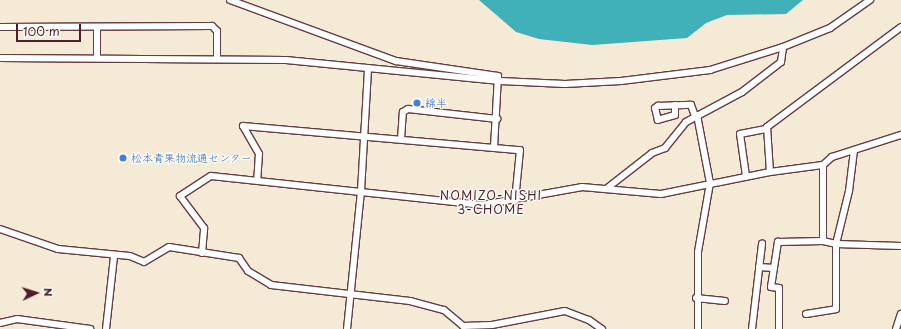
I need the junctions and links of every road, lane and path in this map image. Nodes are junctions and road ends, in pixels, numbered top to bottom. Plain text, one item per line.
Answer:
1 (230, 0) edge
2 (870, 0) edge
3 (0, 27) edge
4 (97, 27) junction
5 (901, 27) edge
6 (783, 48) junction
7 (0, 58) edge
8 (97, 58) junction
9 (217, 58) junction
10 (368, 68) junction
11 (500, 81) junction
12 (675, 105) dead end
13 (696, 116) junction
14 (497, 119) junction
15 (765, 129) junction
16 (901, 134) edge
17 (364, 136) junction
18 (401, 139) junction
19 (494, 148) junction
20 (854, 150) junction
21 (823, 165) junction
22 (770, 172) junction
23 (746, 176) junction
24 (257, 180) junction
25 (710, 183) junction
26 (606, 189) junction
27 (362, 191) junction
28 (515, 201) junction
29 (0, 229) edge
30 (823, 240) junction
31 (762, 244) dead end
32 (836, 244) junction
33 (901, 246) edge
34 (202, 253) junction
35 (114, 256) junction
36 (759, 267) junction
37 (774, 268) junction
38 (350, 295) junction
39 (696, 298) junction
40 (725, 301) dead end
41 (806, 314) dead end
42 (901, 314) edge
43 (0, 323) edge
44 (491, 327) edge
45 (90, 329) edge
46 (106, 329) edge
47 (347, 329) edge
48 (602, 329) edge
49 (698, 329) edge
50 (752, 329) edge
51 (779, 329) edge
52 (896, 329) edge

1 - 11 street
2 - 6 street
3 - 4 street
4 - 8 street
4 - 9 street
5 - 15 street
6 - 11 street
6 - 13 street
7 - 8 street
8 - 9 street
9 - 10 street
10 - 11 street
10 - 17 street
11 - 14 street
12 - 13 street
13 - 25 street
13 - 26 street
14 - 18 street
14 - 19 street
15 - 22 street
15 - 23 street
16 - 20 street
17 - 18 street
17 - 24 street
17 - 27 street
18 - 19 street
19 - 28 street
20 - 21 street
20 - 32 street
21 - 22 street
21 - 30 street
22 - 23 street
23 - 25 street
24 - 27 street
24 - 34 street
25 - 26 street
25 - 39 street
26 - 28 street
27 - 28 street
27 - 38 street
29 - 35 street
30 - 32 street
30 - 37 street
31 - 36 street
32 - 33 street
32 - 41 street
34 - 35 street
34 - 38 street
35 - 46 street
36 - 37 street
36 - 50 street
37 - 51 street
38 - 44 street
38 - 47 street
39 - 40 street
39 - 49 street
42 - 52 street
43 - 45 street
44 - 48 street

